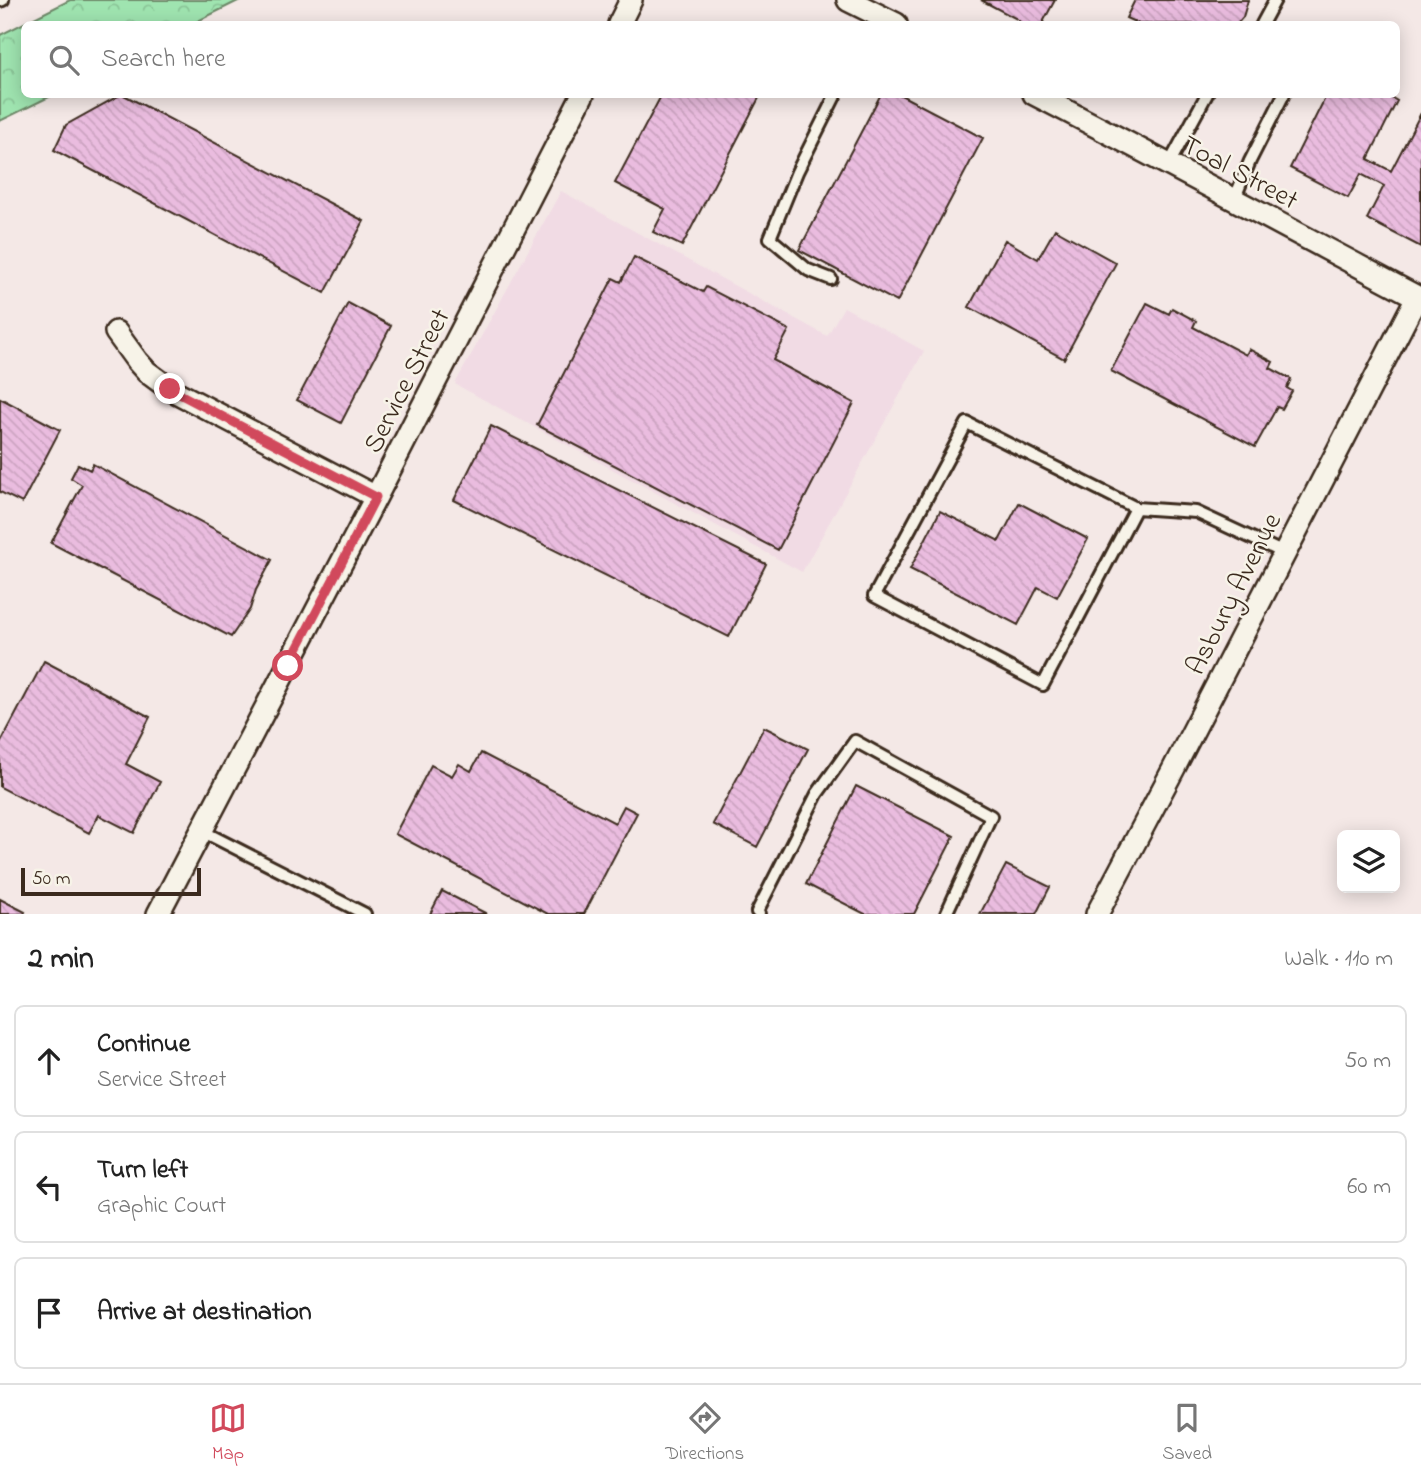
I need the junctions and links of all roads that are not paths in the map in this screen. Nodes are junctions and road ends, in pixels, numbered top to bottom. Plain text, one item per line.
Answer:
1 (631, 0) edge
2 (848, 0) edge
3 (1275, 0) edge
4 (872, 12) edge
5 (620, 21) edge
6 (890, 21) edge
7 (1264, 21) edge
8 (581, 98) edge
9 (834, 98) edge
10 (1042, 98) edge
11 (1205, 98) edge
12 (1282, 98) edge
13 (1169, 164) junction
14 (1234, 200) junction
15 (831, 279) dead end
16 (1419, 298) edge
17 (116, 332) dead end
18 (376, 497) junction
19 (1136, 508) junction
20 (1284, 553) junction
21 (202, 831) junction
22 (757, 913) edge
23 (158, 914) edge
24 (365, 914) edge
25 (946, 914) edge
26 (1097, 914) edge

1 - 5 street
2 - 4 street
3 - 7 lane
4 - 6 street
8 - 18 street, Service Street
9 - 15 lane
10 - 13 street, Toal Street
11 - 13 lane
12 - 14 lane
13 - 14 street, Toal Street
14 - 16 street, Toal Street
16 - 20 street, Asbury Avenue
17 - 18 street
18 - 21 street, Service Street
19 - 19 lane
19 - 20 lane
20 - 26 street, Asbury Avenue
21 - 23 street, Service Street
21 - 24 lane
22 - 25 lane

